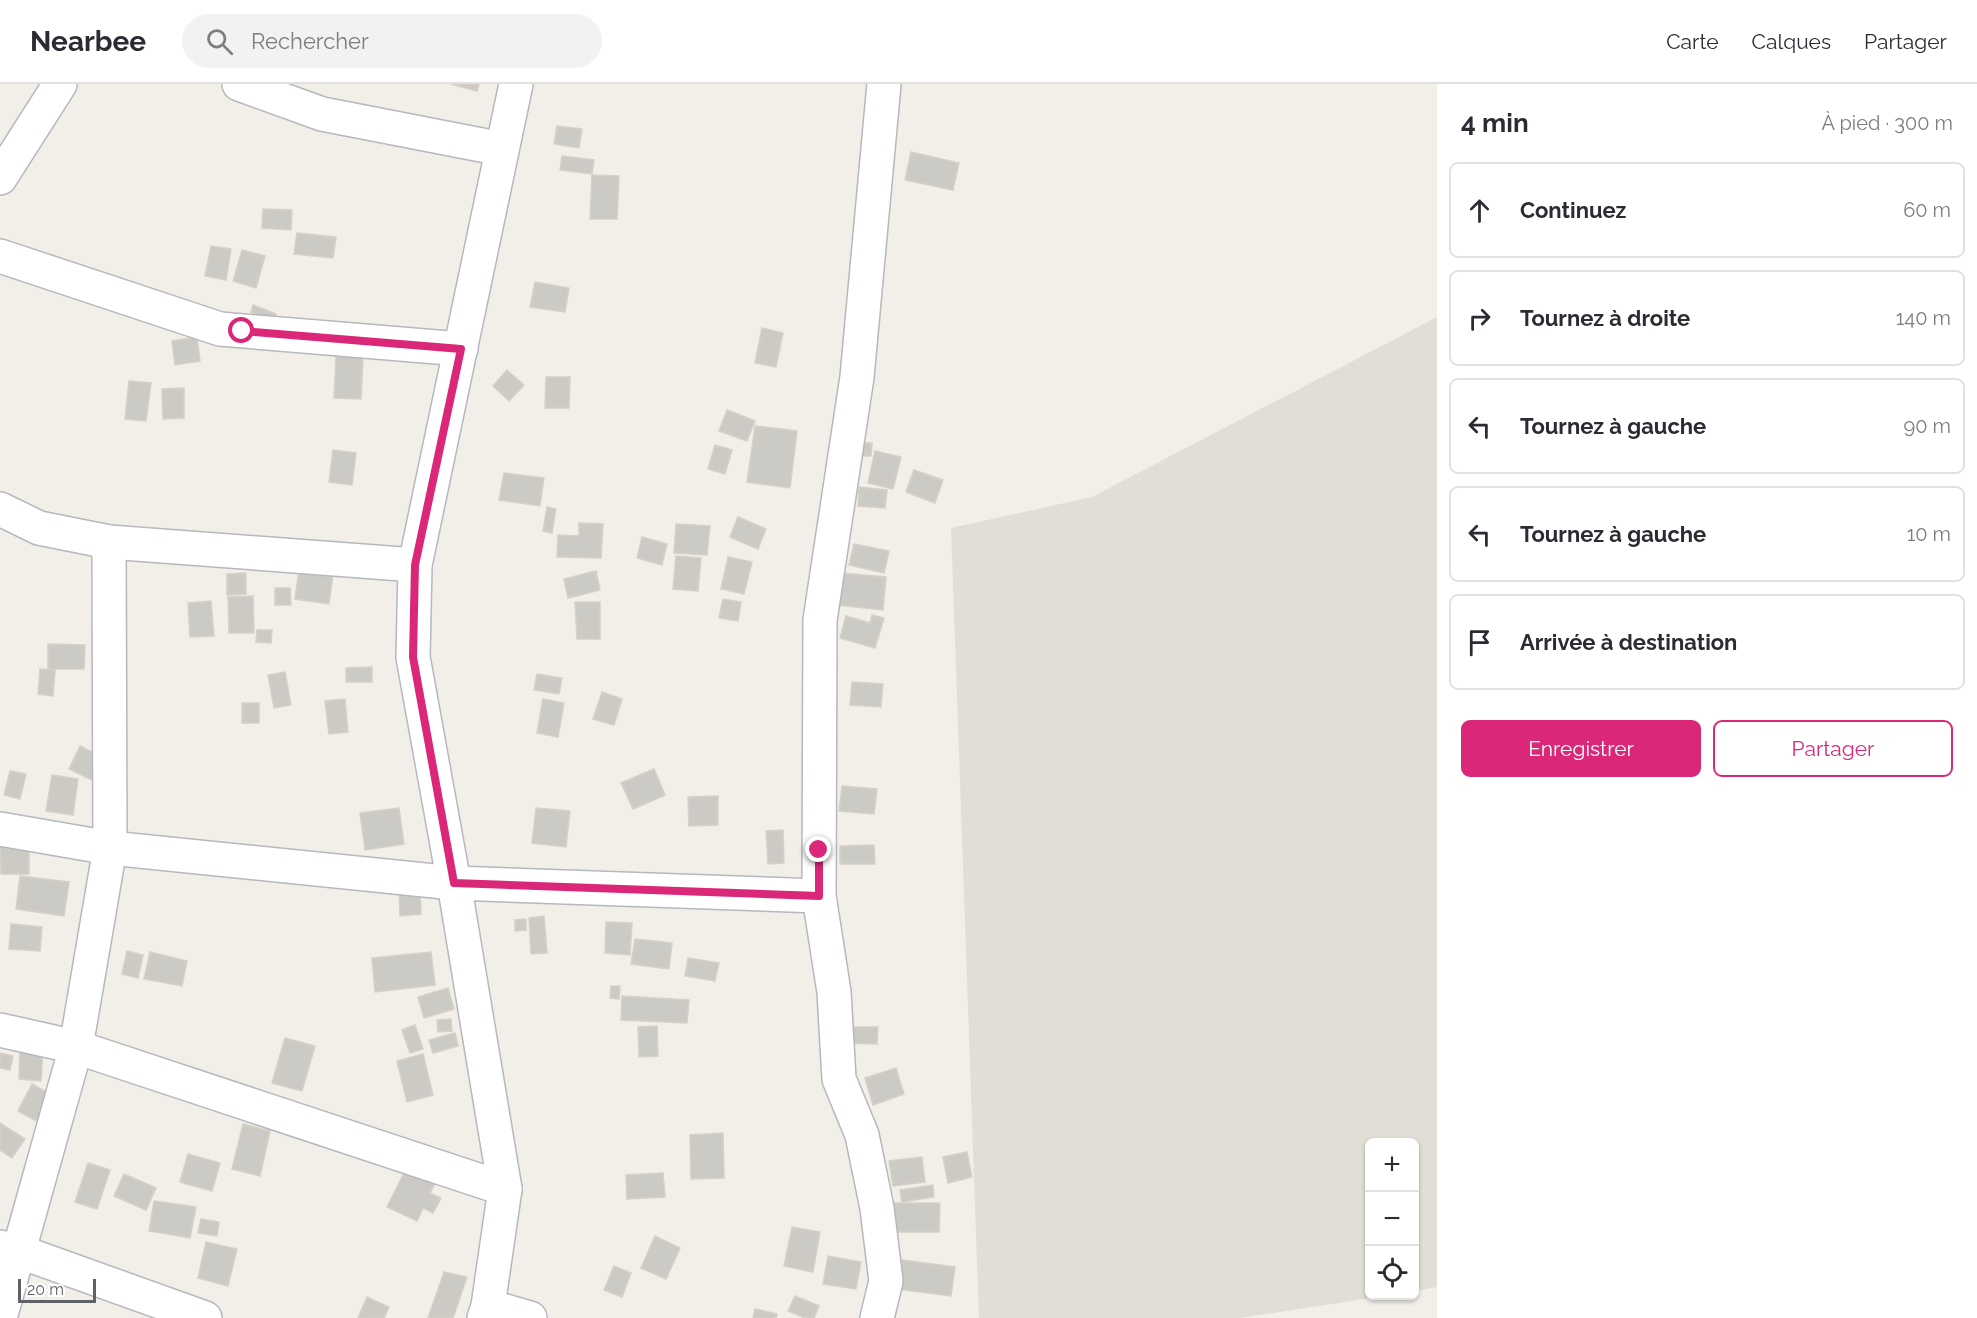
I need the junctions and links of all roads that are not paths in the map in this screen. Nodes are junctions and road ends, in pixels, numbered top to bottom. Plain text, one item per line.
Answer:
1 (60, 84) edge
2 (239, 84) edge
3 (516, 84) edge
4 (884, 84) edge
5 (502, 149) junction
6 (0, 178) edge
7 (0, 256) edge
8 (461, 349) junction
9 (0, 509) edge
10 (109, 542) junction
11 (415, 565) junction
12 (0, 829) edge
13 (110, 848) junction
14 (454, 883) junction
15 (819, 896) junction
16 (0, 1030) edge
17 (76, 1047) junction
18 (505, 1189) junction
19 (9, 1249) edge
20 (486, 1312) edge
21 (0, 1318) edge
22 (205, 1318) edge
23 (530, 1318) edge
24 (878, 1318) edge

1 - 6 street
2 - 5 street
3 - 5 street
4 - 15 street
5 - 8 street
7 - 8 street
8 - 11 street
9 - 10 street
10 - 11 street
10 - 13 street
11 - 14 street
12 - 13 street
13 - 14 street
13 - 17 street
14 - 15 street
14 - 18 street
15 - 24 street
16 - 17 street
17 - 18 street
17 - 19 street
18 - 20 street
19 - 21 street
19 - 22 street
20 - 23 street

